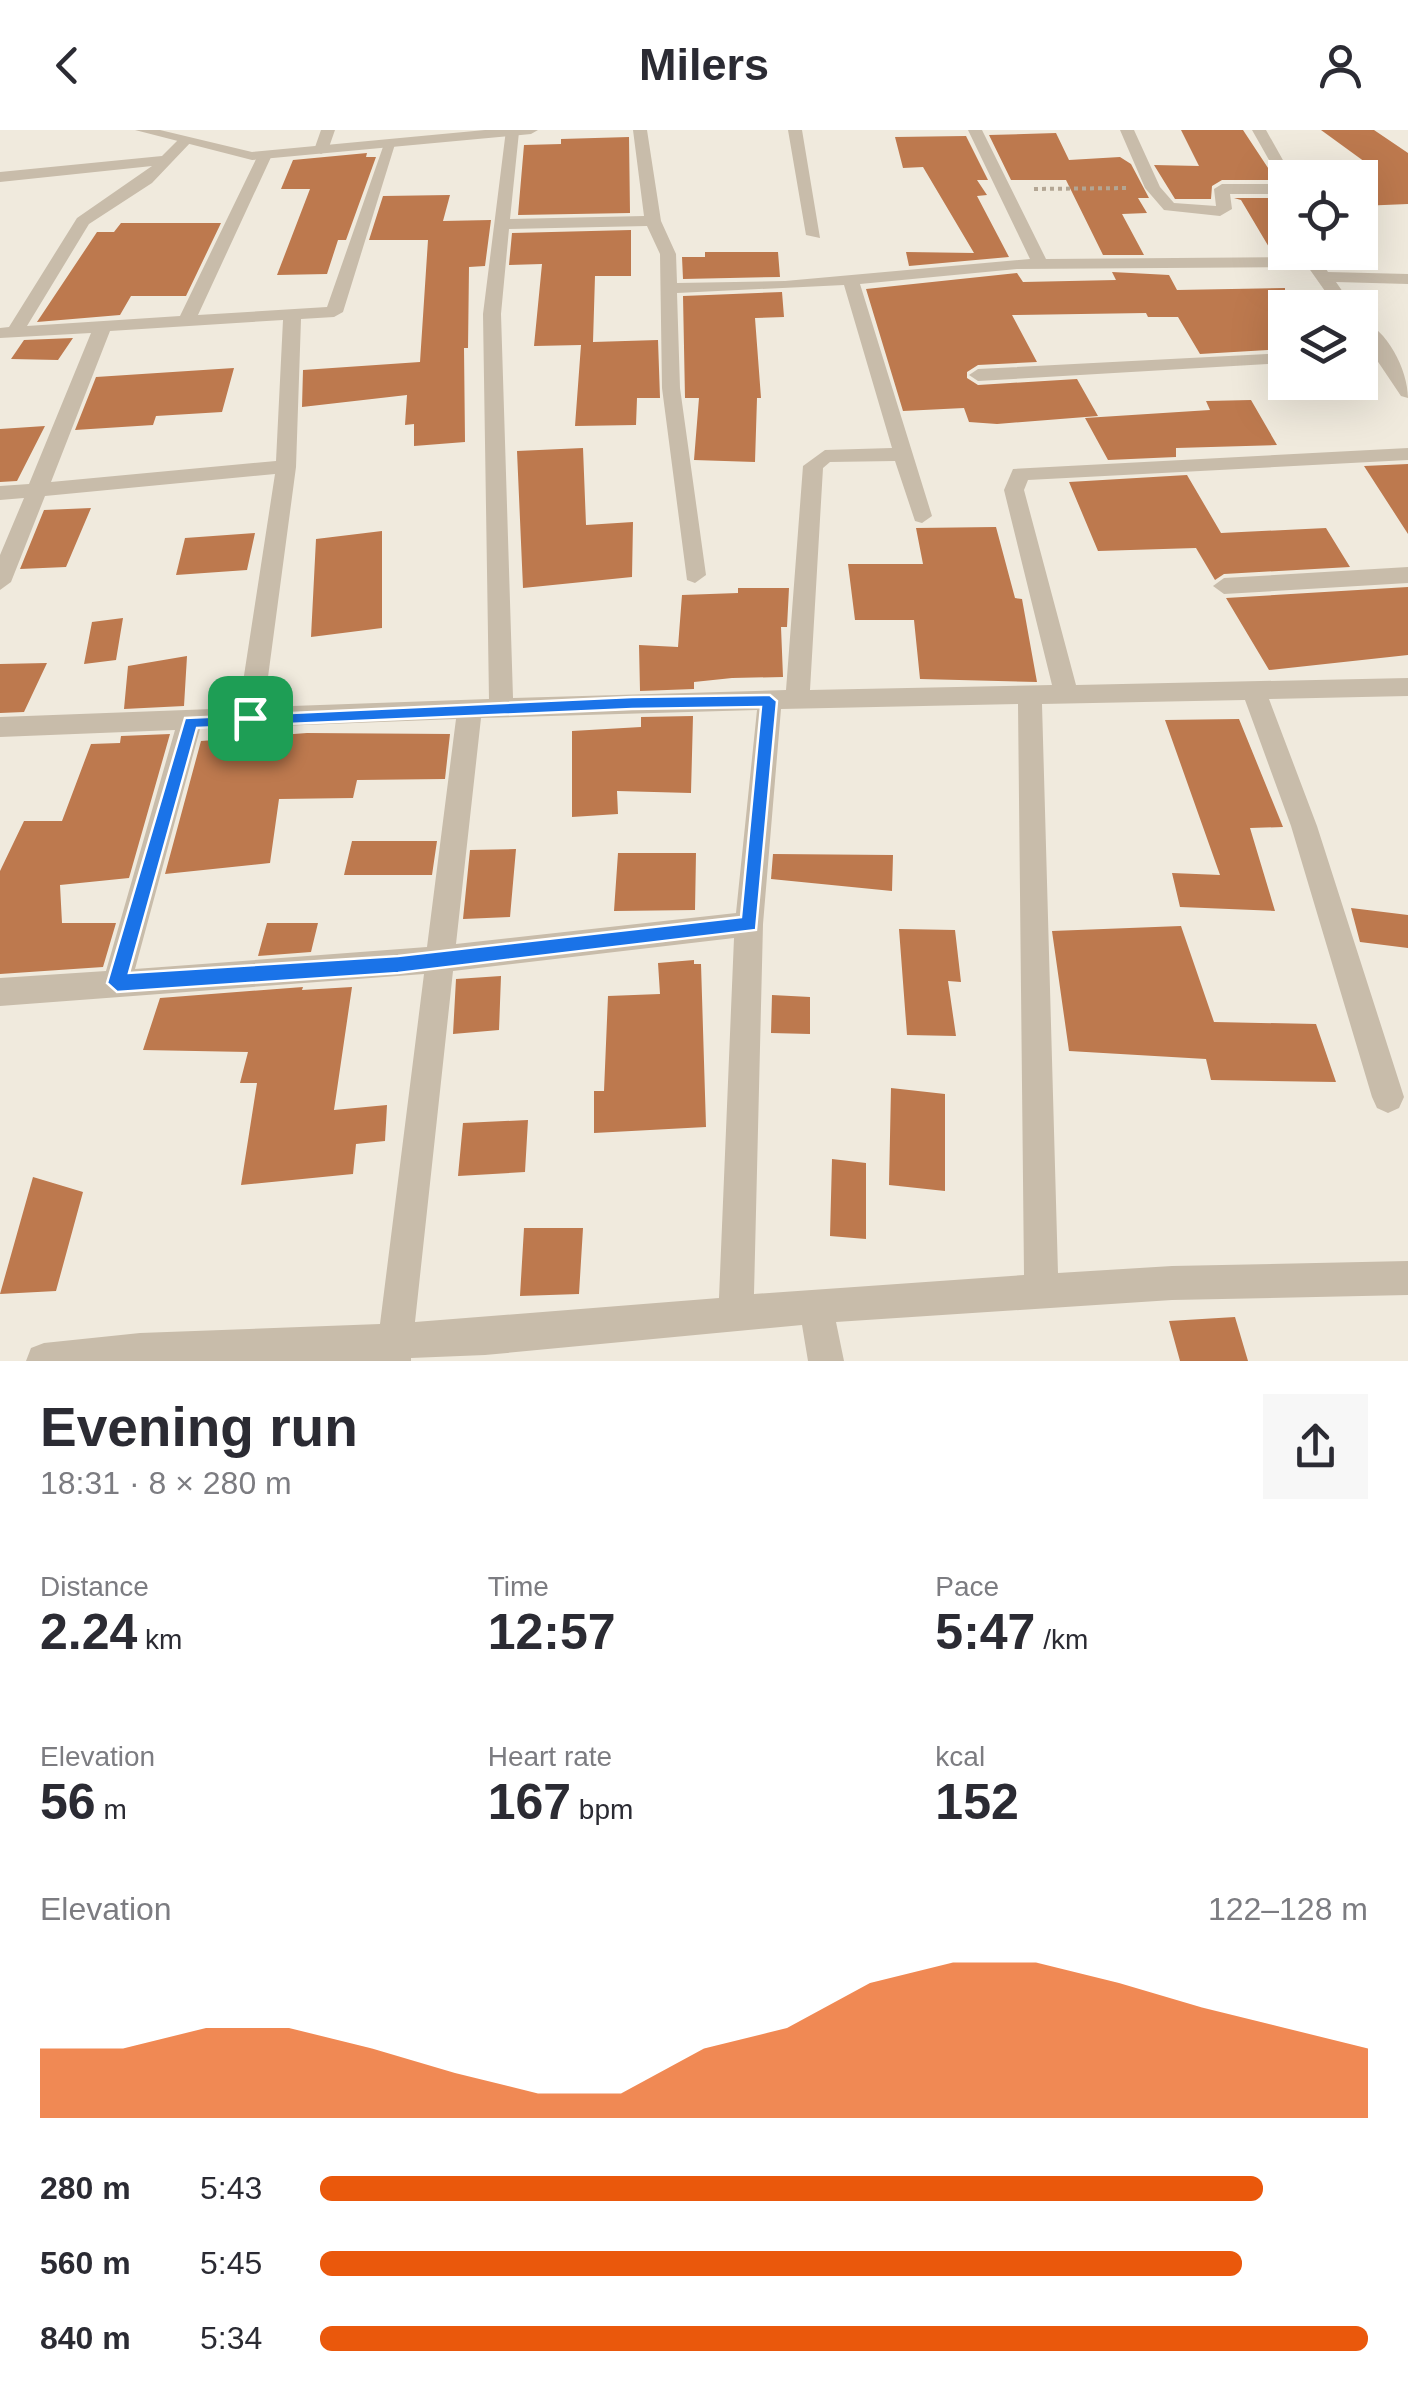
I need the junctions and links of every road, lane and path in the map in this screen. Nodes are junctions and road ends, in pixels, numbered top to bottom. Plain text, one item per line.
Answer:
1 (142, 130) edge
2 (328, 130) edge
3 (640, 130) edge
4 (795, 130) edge
5 (974, 130) edge
6 (1128, 130) edge
7 (1259, 130) edge
8 (522, 131) edge
9 (184, 142) junction
10 (391, 144) junction
11 (321, 150) junction
12 (264, 155) junction
13 (168, 160) junction
14 (1276, 160) edge
15 (0, 177) edge
16 (1153, 188) junction
17 (1002, 189) junction
18 (1268, 189) edge
19 (653, 220) junction
20 (501, 224) junction
21 (814, 235) dead end
22 (1040, 264) junction
23 (1268, 264) edge
24 (1352, 270) edge
25 (850, 278) junction
26 (1408, 279) edge
27 (671, 288) junction
28 (292, 314) junction
29 (187, 320) junction
30 (103, 326) junction
31 (8, 332) edge
32 (1378, 345) edge
33 (1378, 352) edge
34 (1384, 352) junction
35 (1268, 359) edge
36 (978, 375) dead end
37 (1408, 392) edge
38 (904, 454) junction
39 (1408, 454) edge
40 (286, 467) junction
41 (34, 492) junction
42 (0, 493) edge
43 (922, 516) dead end
44 (695, 574) dead end
45 (1408, 576) edge
46 (0, 582) edge
47 (1224, 586) dead end
48 (1408, 687) edge
49 (1253, 689) junction
50 (1066, 694) junction
51 (1030, 695) junction
52 (783, 701) junction
53 (502, 707) junction
54 (470, 708) junction
55 (250, 718) junction
56 (190, 722) junction
57 (0, 728) edge
58 (749, 924) junction
59 (439, 960) junction
60 (117, 983) junction
61 (0, 992) edge
62 (1388, 1097) dead end
63 (1408, 1278) edge
64 (1040, 1292) junction
65 (816, 1306) junction
66 (736, 1314) junction
67 (394, 1351) edge
68 (44, 1361) edge
69 (826, 1361) edge

1 - 9 street
2 - 11 street
3 - 19 street
4 - 21 street
5 - 17 street
6 - 16 street
7 - 14 street
8 - 10 street
8 - 20 street
9 - 12 street
9 - 13 street
10 - 11 street
10 - 28 street
11 - 12 street
12 - 29 street
13 - 15 street
13 - 31 street
16 - 17 path
16 - 18 street
17 - 22 street
19 - 20 street
19 - 27 street
20 - 53 street
22 - 23 street
22 - 25 street
24 - 26 street
25 - 27 street
25 - 38 street
27 - 44 street
28 - 29 street
28 - 40 street
29 - 30 street
30 - 31 street
30 - 41 street
32 - 34 street
33 - 34 street
34 - 37 street
35 - 36 street
38 - 43 street
38 - 52 street
39 - 50 street
40 - 41 street
40 - 55 street
41 - 42 street
41 - 46 street
45 - 47 street
48 - 49 street
49 - 50 street
49 - 62 street
50 - 51 street
51 - 52 street
51 - 64 street
52 - 53 street
52 - 58 street
53 - 54 street
54 - 55 street
54 - 59 street
55 - 56 street
56 - 57 street
56 - 60 street
58 - 59 street
58 - 66 street
59 - 60 street
59 - 67 street
60 - 61 street
63 - 64 street
64 - 65 street
65 - 66 street
65 - 69 street
66 - 67 street
67 - 68 street

